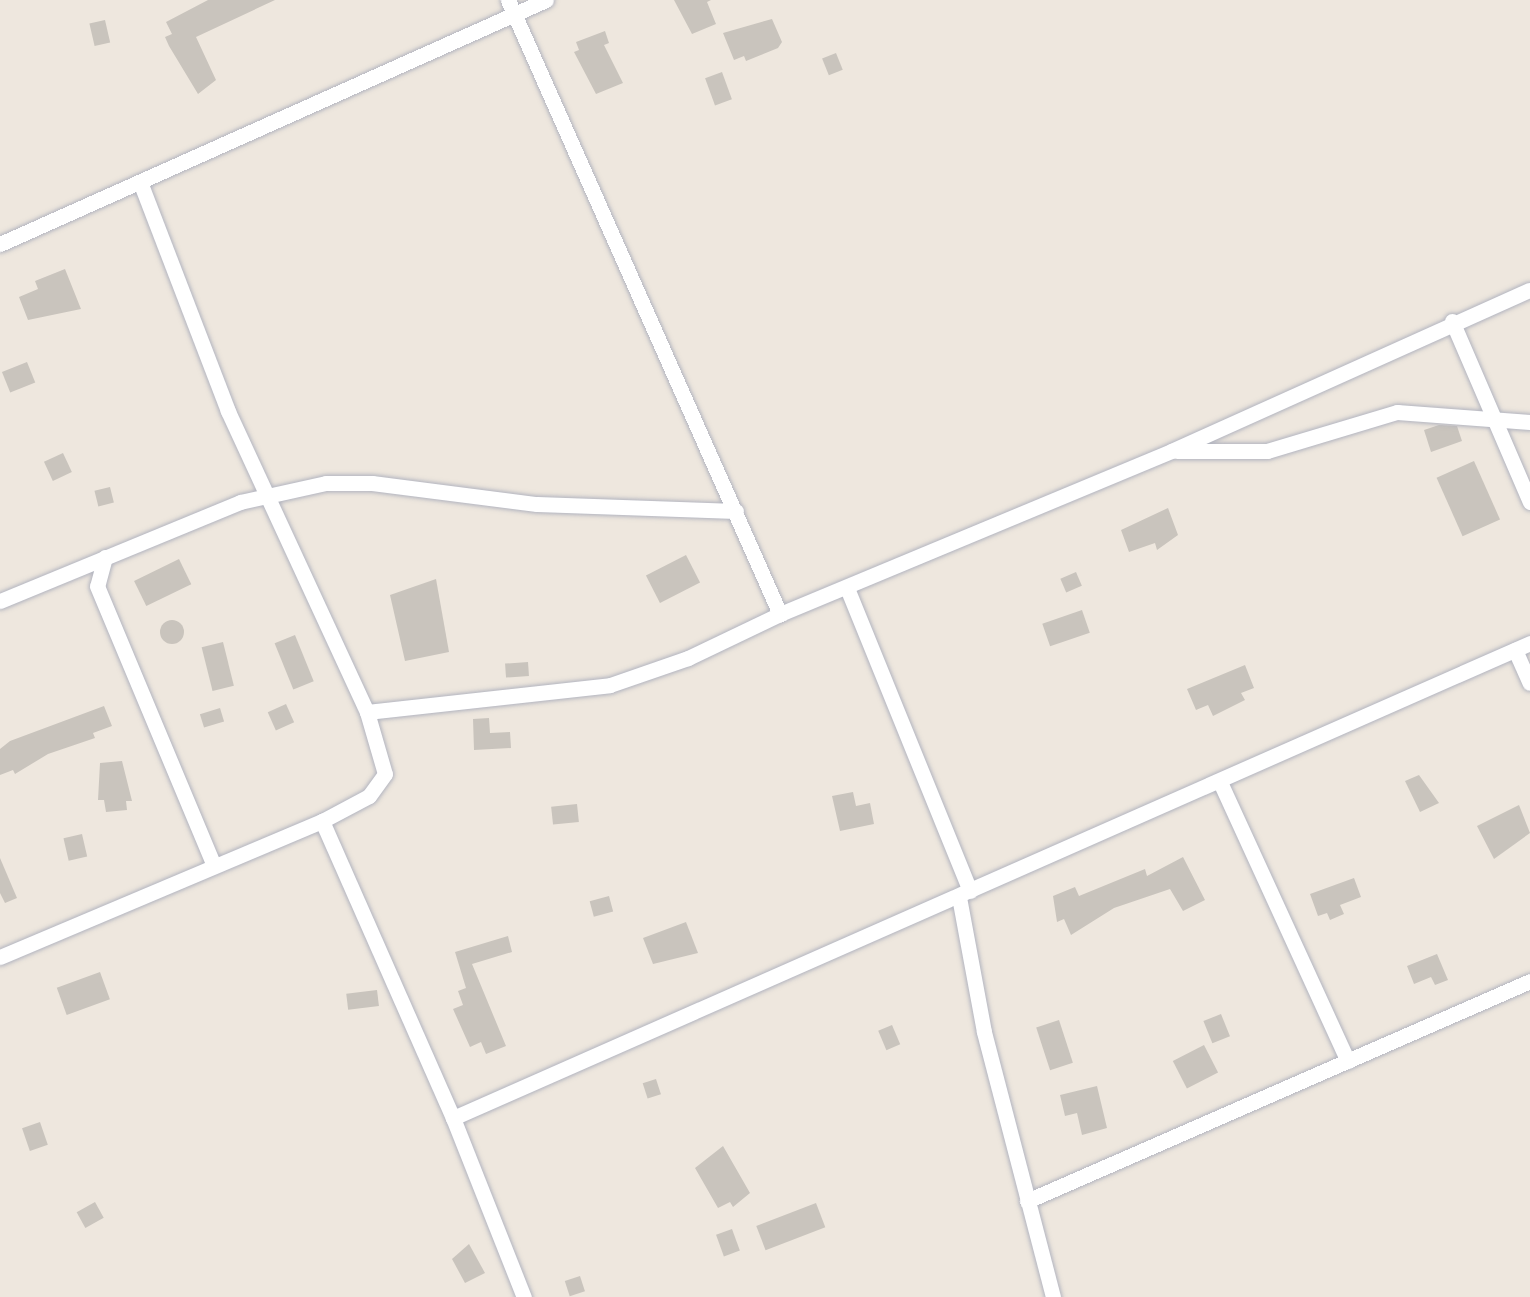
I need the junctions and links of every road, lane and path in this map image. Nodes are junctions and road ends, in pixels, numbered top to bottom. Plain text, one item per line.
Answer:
1 (546, 0) edge
2 (511, 7) edge
3 (141, 184) junction
4 (0, 244) edge
5 (1530, 290) edge
6 (1452, 321) junction
7 (1495, 420) junction
8 (1530, 422) edge
9 (1172, 451) junction
10 (268, 493) junction
11 (1530, 502) edge
12 (736, 511) junction
13 (105, 557) junction
14 (71, 572) junction
15 (97, 586) junction
16 (847, 588) junction
17 (0, 601) edge
18 (780, 614) junction
19 (1530, 643) edge
20 (1515, 650) junction
21 (1530, 683) edge
22 (367, 712) junction
23 (1220, 782) junction
24 (322, 821) junction
25 (214, 866) junction
26 (965, 894) junction
27 (0, 957) edge
28 (1530, 981) edge
29 (1348, 1061) junction
30 (453, 1118) junction
31 (1027, 1202) junction
32 (524, 1297) edge
33 (1053, 1297) edge

1 - 2 street
2 - 3 street
2 - 12 street
3 - 4 street
3 - 10 street
5 - 6 street
6 - 7 street
6 - 9 street
7 - 8 street
7 - 9 street
7 - 11 street
9 - 16 street
10 - 12 street
10 - 13 street
10 - 22 street
12 - 18 street
13 - 14 street
13 - 15 street
14 - 15 street
14 - 17 street
15 - 25 street
16 - 18 street
16 - 26 street
18 - 22 street
19 - 20 street
20 - 21 street
20 - 23 street
22 - 24 street
23 - 26 street
23 - 29 street
24 - 25 street
24 - 30 street
25 - 27 street
26 - 30 street
26 - 31 street
28 - 29 street
29 - 31 street
30 - 32 street
31 - 33 street

